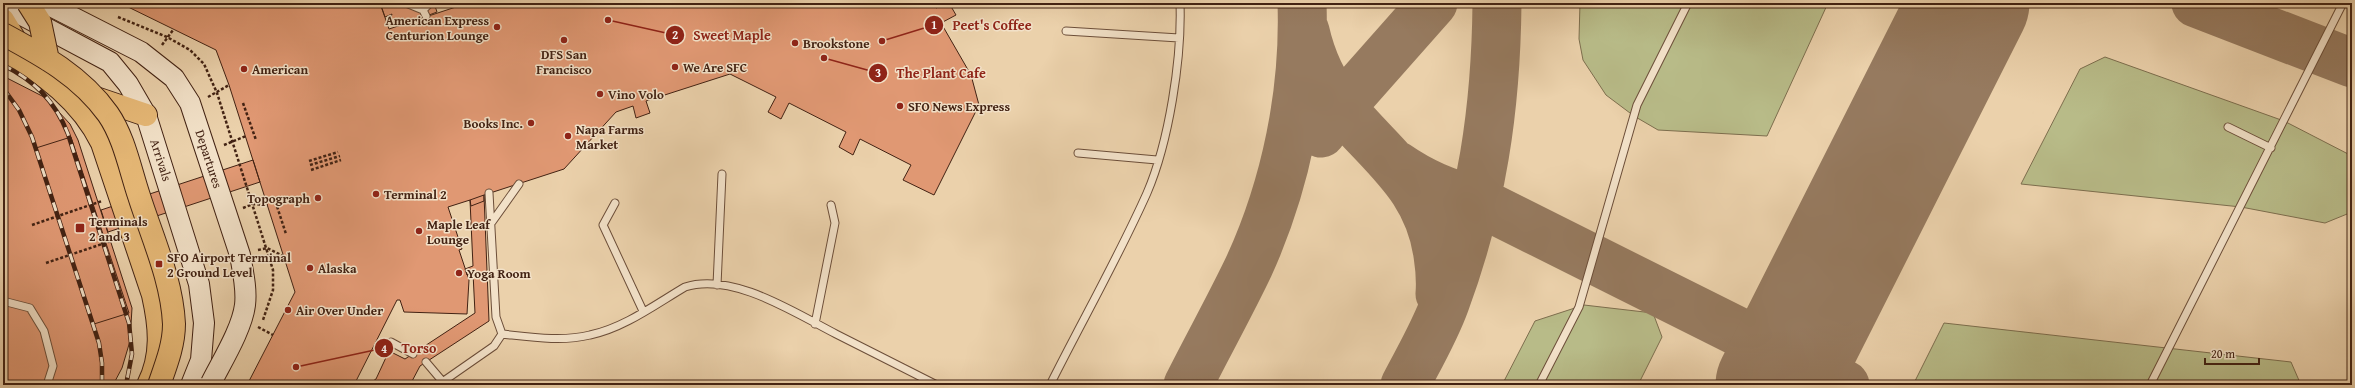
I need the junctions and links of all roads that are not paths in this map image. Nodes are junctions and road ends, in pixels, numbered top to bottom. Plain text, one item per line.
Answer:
1 (28, 3) edge
2 (44, 3) edge
3 (406, 3) edge
4 (430, 3) edge
5 (1180, 3) edge
6 (1688, 3) edge
7 (2344, 3) edge
8 (3, 5) edge
9 (3, 20) edge
10 (1066, 31) dead end
11 (3, 34) edge
12 (1179, 38) junction
13 (3, 51) edge
14 (40, 62) junction
15 (50, 82) junction
16 (146, 115) junction
17 (2228, 127) dead end
18 (2270, 148) junction
19 (1078, 153) dead end
20 (1157, 160) junction
21 (722, 174) dead end
22 (519, 184) dead end
23 (489, 193) dead end
24 (615, 203) dead end
25 (831, 205) dead end
26 (492, 222) junction
27 (717, 285) junction
28 (3, 301) edge
29 (642, 311) junction
30 (815, 324) junction
31 (502, 334) junction
32 (390, 342) dead end
33 (413, 354) dead end
34 (170, 356) junction
35 (426, 362) dead end
36 (441, 383) edge
37 (47, 385) edge
38 (148, 385) edge
39 (159, 385) edge
40 (172, 385) edge
41 (191, 385) edge
42 (210, 385) edge
43 (937, 385) edge
44 (1050, 385) edge
45 (1539, 385) edge
46 (2150, 385) edge

1 - 14 main road, bridge
2 - 42 main road, Departures, bridge
3 - 4 lane
5 - 12 lane
6 - 45 lane
7 - 18 lane
8 - 16 main road, Arrivals
9 - 14 main road
10 - 12 lane
11 - 14 main road, bridge
12 - 20 lane
13 - 14 main road
14 - 15 main road
14 - 34 main road, bridge
15 - 16 main road
15 - 38 main road
16 - 41 main road, Arrivals
17 - 18 lane
18 - 46 lane
19 - 20 lane
20 - 44 lane
21 - 27 lane
22 - 26 lane
23 - 26 lane
24 - 29 lane
25 - 30 lane
26 - 31 lane
27 - 29 lane
27 - 30 lane
28 - 37 lane
29 - 31 lane
30 - 43 lane
31 - 36 lane
32 - 33 lane
34 - 39 main road, bridge
34 - 40 main road
35 - 36 lane

